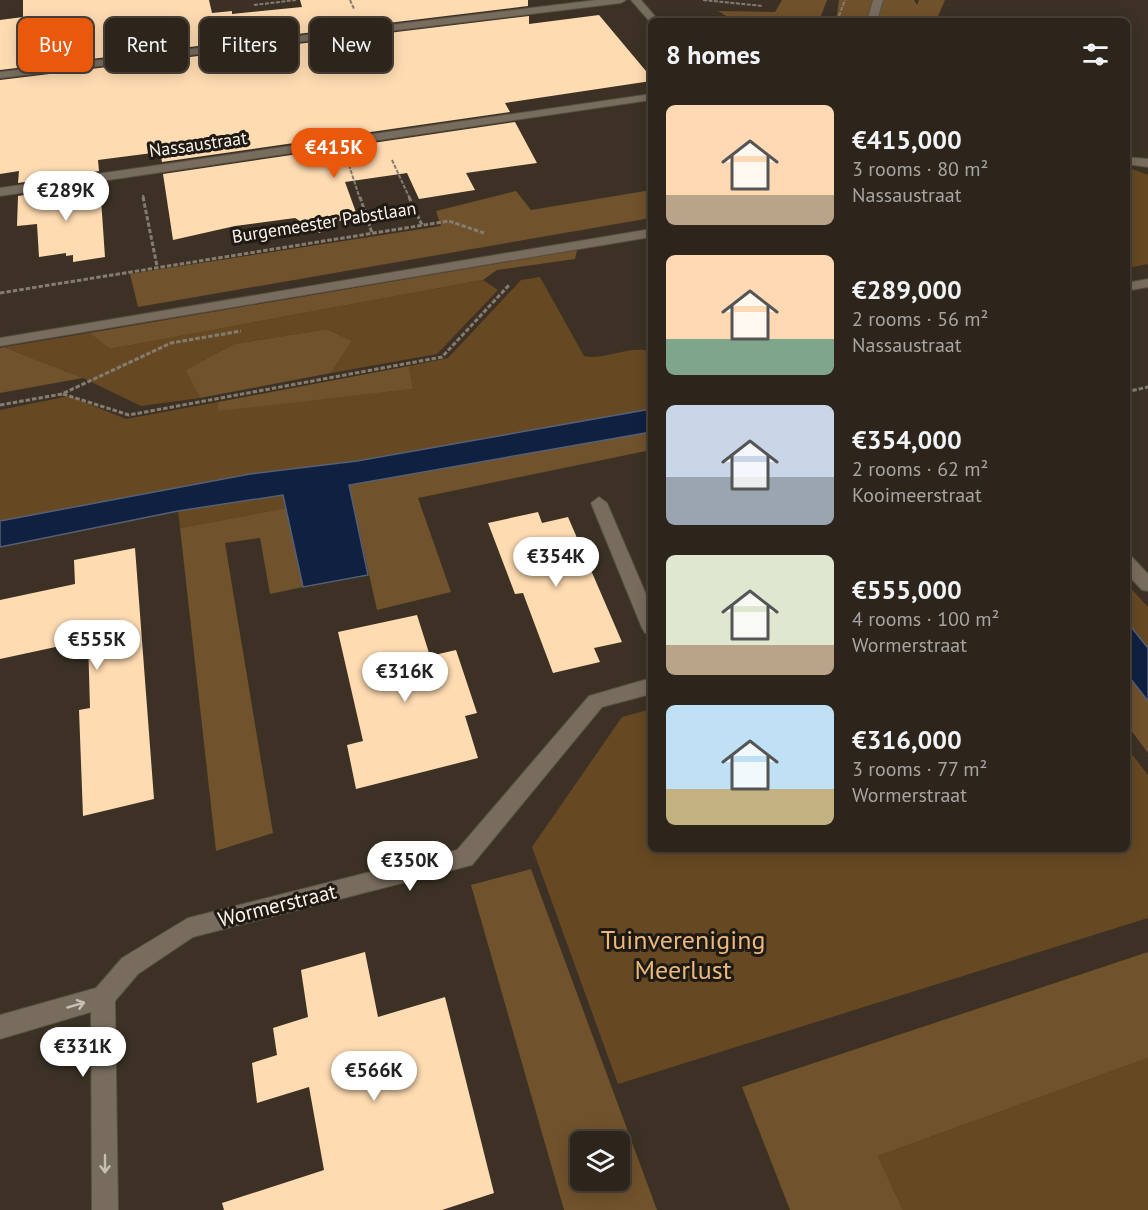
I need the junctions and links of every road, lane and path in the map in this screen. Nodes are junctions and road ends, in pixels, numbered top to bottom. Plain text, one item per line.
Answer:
1 (296, 0) edge
2 (621, 0) edge
3 (636, 0) edge
4 (703, 0) edge
5 (845, 0) edge
6 (879, 0) edge
7 (254, 5) dead end
8 (763, 6) dead end
9 (651, 18) edge
10 (838, 18) edge
11 (873, 18) edge
12 (0, 75) edge
13 (648, 97) edge
14 (382, 137) junction
15 (342, 143) junction
16 (1130, 161) edge
17 (1147, 164) edge
18 (138, 171) junction
19 (0, 192) edge
20 (422, 225) junction
21 (372, 233) junction
22 (648, 234) edge
23 (488, 235) dead end
24 (157, 266) junction
25 (508, 280) dead end
26 (1148, 283) edge
27 (1130, 286) edge
28 (0, 293) edge
29 (252, 329) dead end
30 (0, 342) edge
31 (1148, 387) edge
32 (1130, 391) edge
33 (62, 394) junction
34 (0, 405) edge
35 (599, 503) dead end
36 (1130, 565) edge
37 (1148, 585) edge
38 (648, 621) edge
39 (648, 687) edge
40 (104, 997) junction
41 (0, 1027) edge
42 (105, 1210) edge

1 - 7 path
2 - 12 street
3 - 9 street
4 - 8 path
5 - 10 path
6 - 11 street
13 - 14 street, Nassaustraat
14 - 15 street, Nassaustraat
14 - 20 path
15 - 18 street, Nassaustraat
15 - 21 path
16 - 17 street
18 - 19 street, Nassaustraat
18 - 24 path
20 - 21 path, Burgemeester Pabstlaan
20 - 23 path, Burgemeester Pabstlaan
21 - 24 path, Burgemeester Pabstlaan
22 - 30 street
24 - 28 path, Burgemeester Pabstlaan
25 - 33 path
26 - 27 street
29 - 33 path
31 - 32 path
33 - 34 path
35 - 38 street
36 - 37 street
39 - 40 street, Wormerstraat
41 -> 40 street
40 -> 42 street

